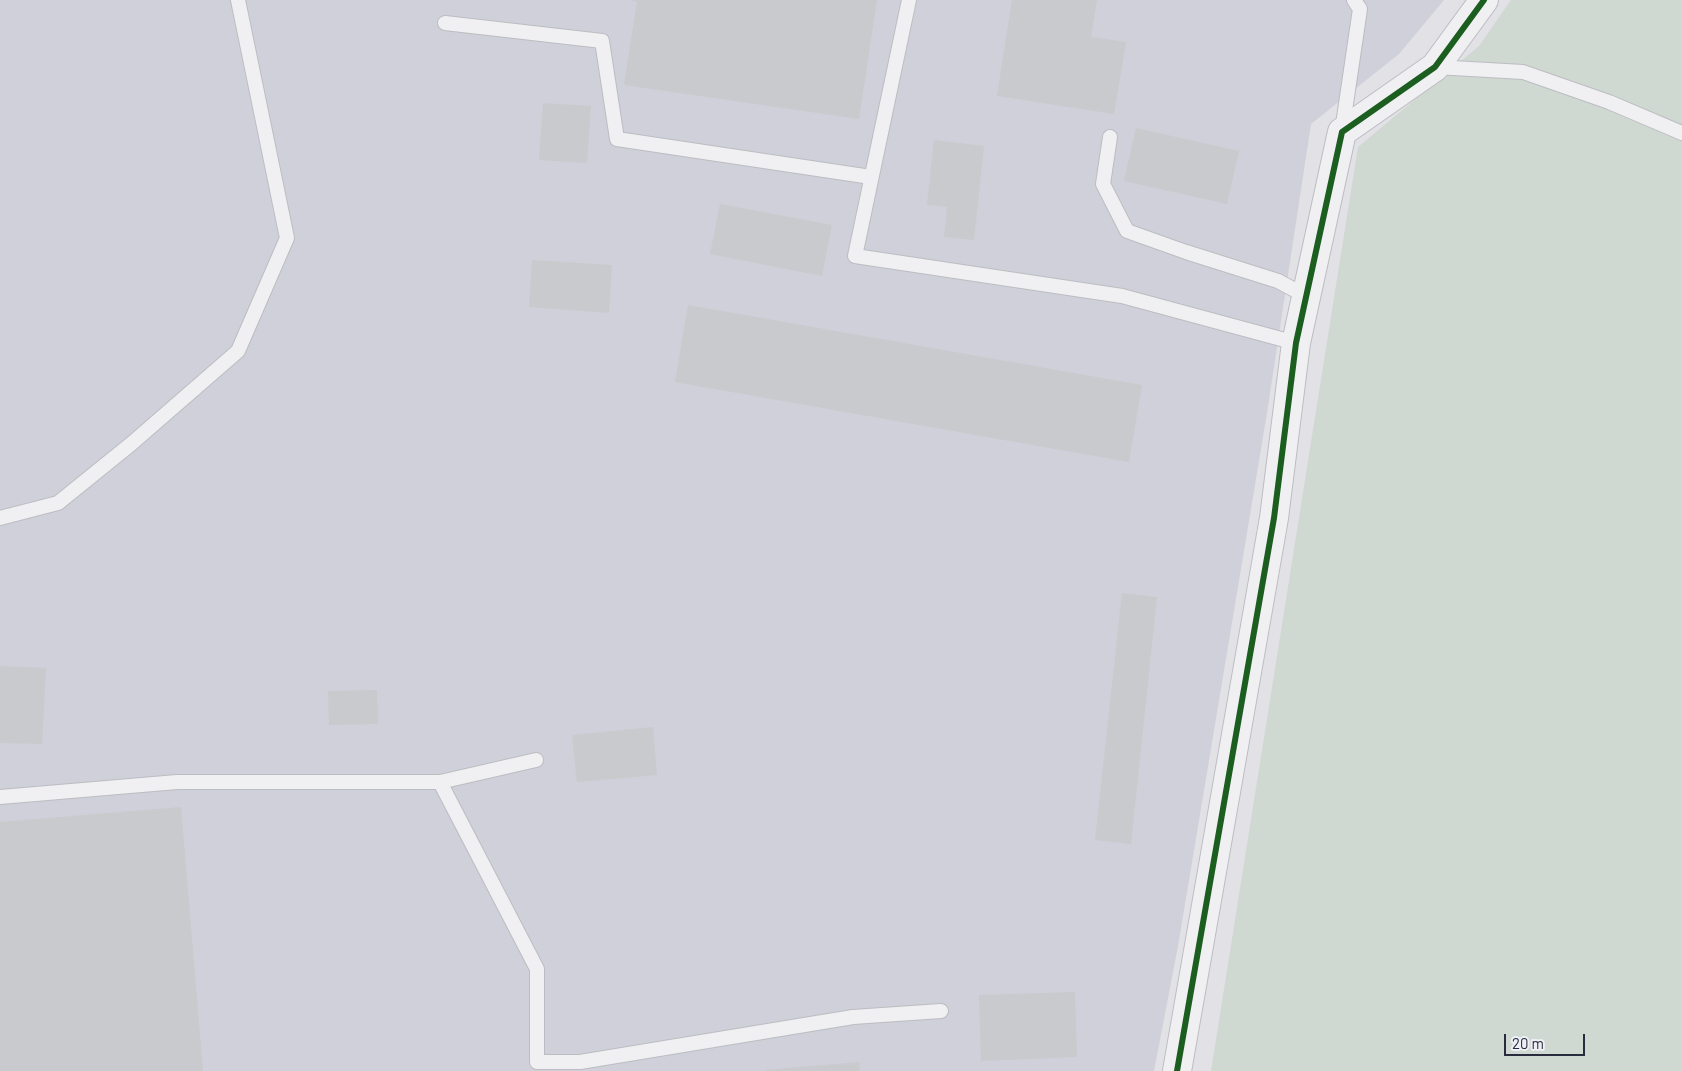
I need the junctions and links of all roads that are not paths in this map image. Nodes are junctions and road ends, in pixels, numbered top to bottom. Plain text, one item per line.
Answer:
1 (238, 0) edge
2 (909, 0) edge
3 (1354, 0) edge
4 (1484, 0) edge
5 (445, 23) dead end
6 (1435, 67) junction
7 (1342, 132) junction
8 (1682, 133) edge
9 (1110, 137) dead end
10 (871, 177) junction
11 (1306, 296) junction
12 (1296, 343) junction
13 (0, 518) edge
14 (536, 760) dead end
15 (440, 782) junction
16 (0, 797) edge
17 (941, 1011) dead end
18 (1177, 1071) edge

1 - 13 lane
2 - 10 lane
3 - 7 lane
4 - 6 street
5 - 10 lane
6 - 7 street
6 - 8 lane
7 - 11 street
9 - 11 lane
10 - 12 lane
11 - 12 street
12 - 18 street
14 - 15 lane
15 - 16 lane
15 - 17 lane

